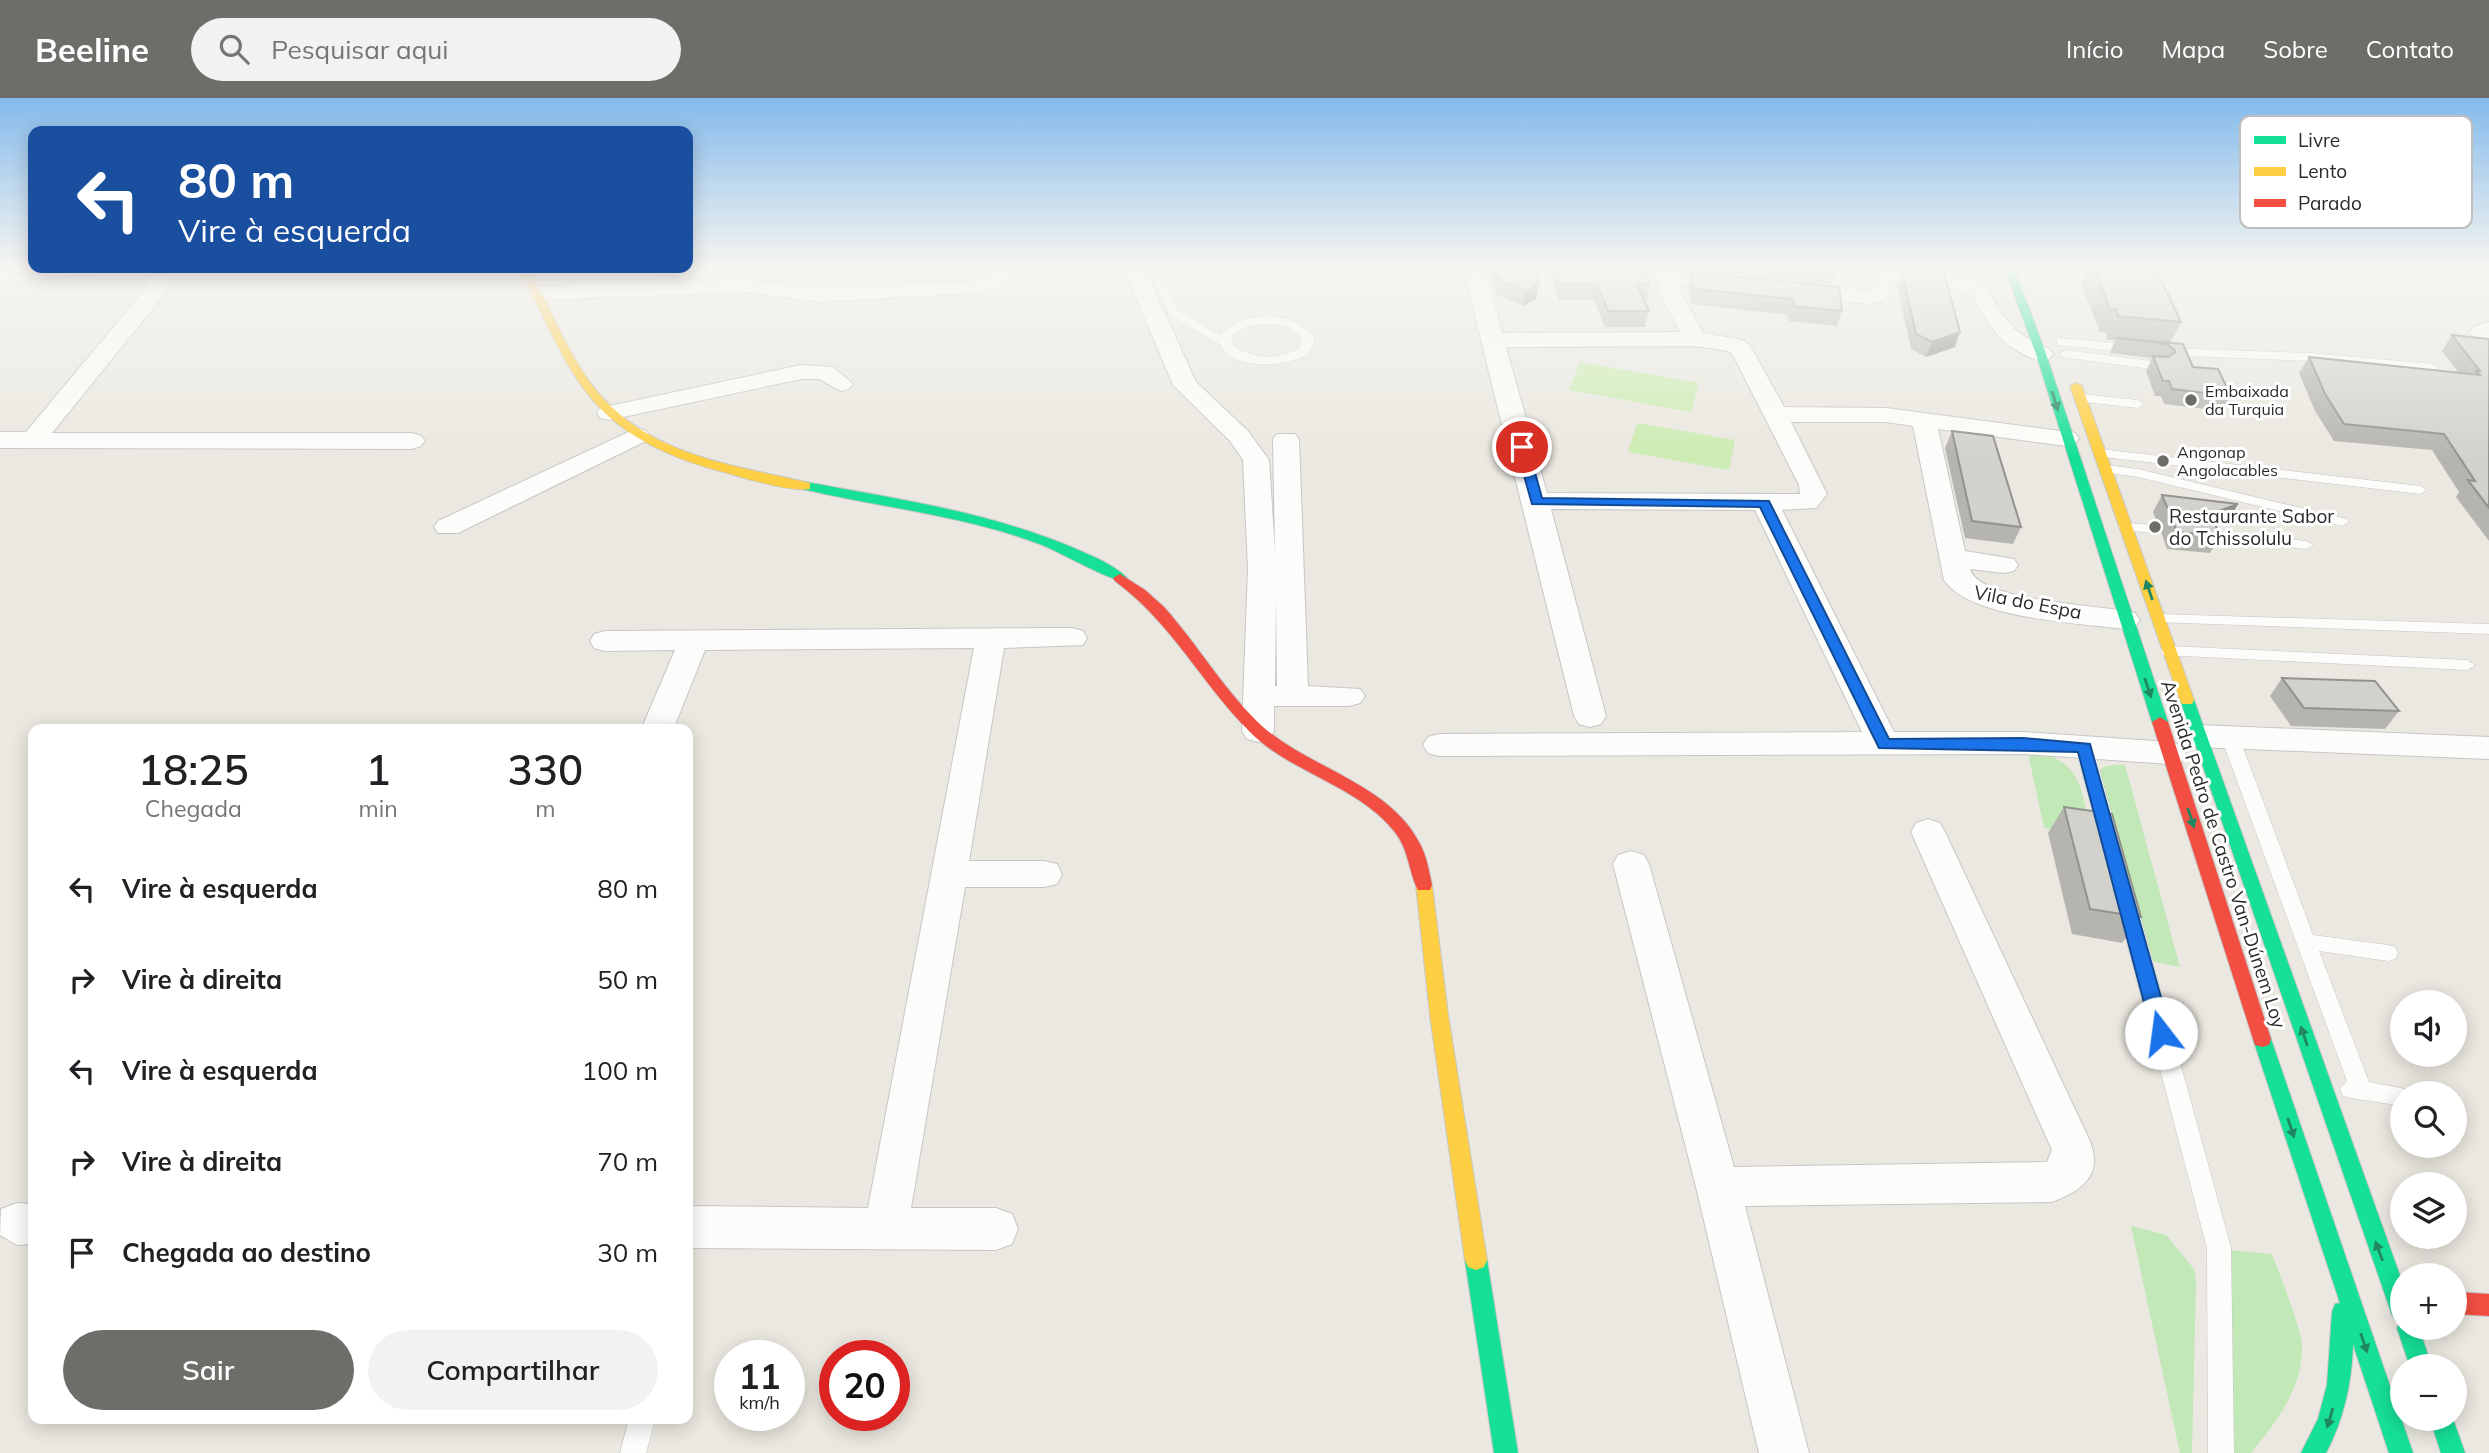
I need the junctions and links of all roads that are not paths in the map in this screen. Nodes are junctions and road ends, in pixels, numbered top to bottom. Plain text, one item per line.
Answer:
1 (123, 330) edge
2 (558, 330) edge
3 (1161, 330) edge
4 (1204, 330) edge
5 (1232, 330) edge
6 (1301, 330) edge
7 (1489, 330) edge
8 (1690, 330) edge
9 (2004, 330) edge
10 (2032, 330) edge
11 (2486, 330) edge
12 (1695, 339) junction
13 (1492, 340) junction
14 (1225, 342) junction
15 (2489, 344) edge
16 (2063, 347) junction
17 (2041, 354) junction
18 (2159, 366) edge
19 (2123, 368) dead end
20 (2433, 368) edge
21 (841, 384) dead end
22 (2081, 398) junction
23 (2138, 404) dead end
24 (610, 413) junction
25 (1777, 414) junction
26 (1925, 420) junction
27 (637, 436) junction
28 (2066, 438) junction
29 (1286, 439) dead end
30 (0, 440) edge
31 (33, 440) junction
32 (412, 441) dead end
33 (2100, 453) junction
34 (2106, 469) junction
35 (2420, 491) dead end
36 (1536, 501) junction
37 (1765, 503) junction
38 (2342, 522) dead end
39 (447, 527) dead end
40 (2126, 527) junction
41 (2154, 529) dead end
42 (2212, 535) edge
43 (2306, 545) dead end
44 (1954, 558) junction
45 (2004, 565) dead end
46 (2159, 619) junction
47 (2125, 620) junction
48 (2489, 629) edge
49 (1072, 638) dead end
50 (992, 639) junction
51 (605, 641) dead end
52 (694, 641) junction
53 (2169, 650) junction
54 (2467, 665) dead end
55 (1259, 696) junction
56 (1293, 696) junction
57 (1349, 696) dead end
58 (1590, 716) dead end
59 (659, 724) edge
60 (1258, 731) junction
61 (2215, 736) junction
62 (1884, 744) junction
63 (1439, 746) dead end
64 (2084, 747) junction
65 (2489, 748) edge
66 (2170, 753) junction
67 (1928, 832) dead end
68 (2113, 854) edge
69 (1631, 864) dead end
70 (949, 874) junction
71 (1044, 874) dead end
72 (2120, 881) edge
73 (2309, 942) junction
74 (2388, 953) dead end
75 (2320, 1084) junction
76 (2361, 1090) junction
77 (2390, 1095) edge
78 (1718, 1187) junction
79 (886, 1228) junction
80 (996, 1229) dead end
81 (693, 1235) edge
82 (2390, 1272) edge
83 (2343, 1279) junction
84 (2467, 1304) edge
85 (2489, 1305) edge
86 (641, 1424) edge
87 (2445, 1431) edge
88 (633, 1453) edge
89 (1506, 1453) edge
90 (1784, 1453) edge
91 (2221, 1453) edge
92 (2313, 1453) edge
93 (2402, 1453) edge
94 (2453, 1453) edge

1 - 31 street
2 - 24 main road
3 - 55 street
4 - 14 lane
5 - 14 lane
6 - 14 lane
7 - 13 street
8 - 12 street
9 - 17 street
10 - 17 main road, Avenida Pedro de Castro Van-Dúnem Loy
11 - 15 street
12 - 13 street
12 - 25 street
13 - 36 street
16 - 18 lane
16 - 19 lane
16 - 20 lane
16 - 22 main road, Avenida Pedro de Castro Van-Dúnem Loy
17 -> 28 main road, Avenida Pedro de Castro Van-Dúnem Loy
21 - 24 street
22 - 23 lane
22 - 33 main road, Avenida Pedro de Castro Van-Dúnem Loy
24 - 27 main road
25 - 26 street
25 - 37 street
26 - 28 street
26 - 44 street, Vila do Espa
27 - 39 street
27 - 60 main road
28 - 47 main road, Avenida Pedro de Castro Van-Dúnem Loy
29 - 56 street
30 - 31 street
31 - 32 street
33 - 34 main road, Avenida Pedro de Castro Van-Dúnem Loy
33 - 35 lane
34 - 38 lane
34 - 40 main road, Avenida Pedro de Castro Van-Dúnem Loy
36 - 37 street
36 - 58 street
37 - 62 street
40 - 41 lane
46 -> 40 main road, Avenida Pedro de Castro Van-Dúnem Loy
42 - 43 lane
44 - 45 street, Vila do Espa
44 - 47 street, Vila do Espa
46 - 48 lane
46 - 53 main road, Avenida Pedro de Castro Van-Dúnem Loy
47 -> 66 main road, Avenida Pedro de Castro Van-Dúnem Loy
49 - 50 street
50 - 52 street
50 - 70 street
51 - 52 street
52 - 59 street
53 - 54 lane
53 - 61 main road, Avenida Pedro de Castro Van-Dúnem Loy
55 - 56 street
55 - 60 street
56 - 57 street
60 - 89 main road
61 - 65 street
61 - 73 lane
75 -> 61 main road, Avenida Pedro de Castro Van-Dúnem Loy
62 - 63 street
62 - 64 street
64 - 66 street
64 - 68 lane
66 -> 83 main road, Avenida Pedro de Castro Van-Dúnem Loy
67 - 78 street
69 - 78 street
70 - 71 street
70 - 79 street
72 - 91 lane
73 - 74 lane
73 - 76 lane
75 - 76 lane
82 -> 75 main road, Avenida Pedro de Castro Van-Dúnem Loy
76 - 77 lane
78 - 90 street
79 - 80 street
79 - 81 street
83 -> 92 main road
83 -> 93 main road, Avenida Pedro de Castro Van-Dúnem Loy
84 - 85 main road
86 - 88 lane
87 - 94 main road

